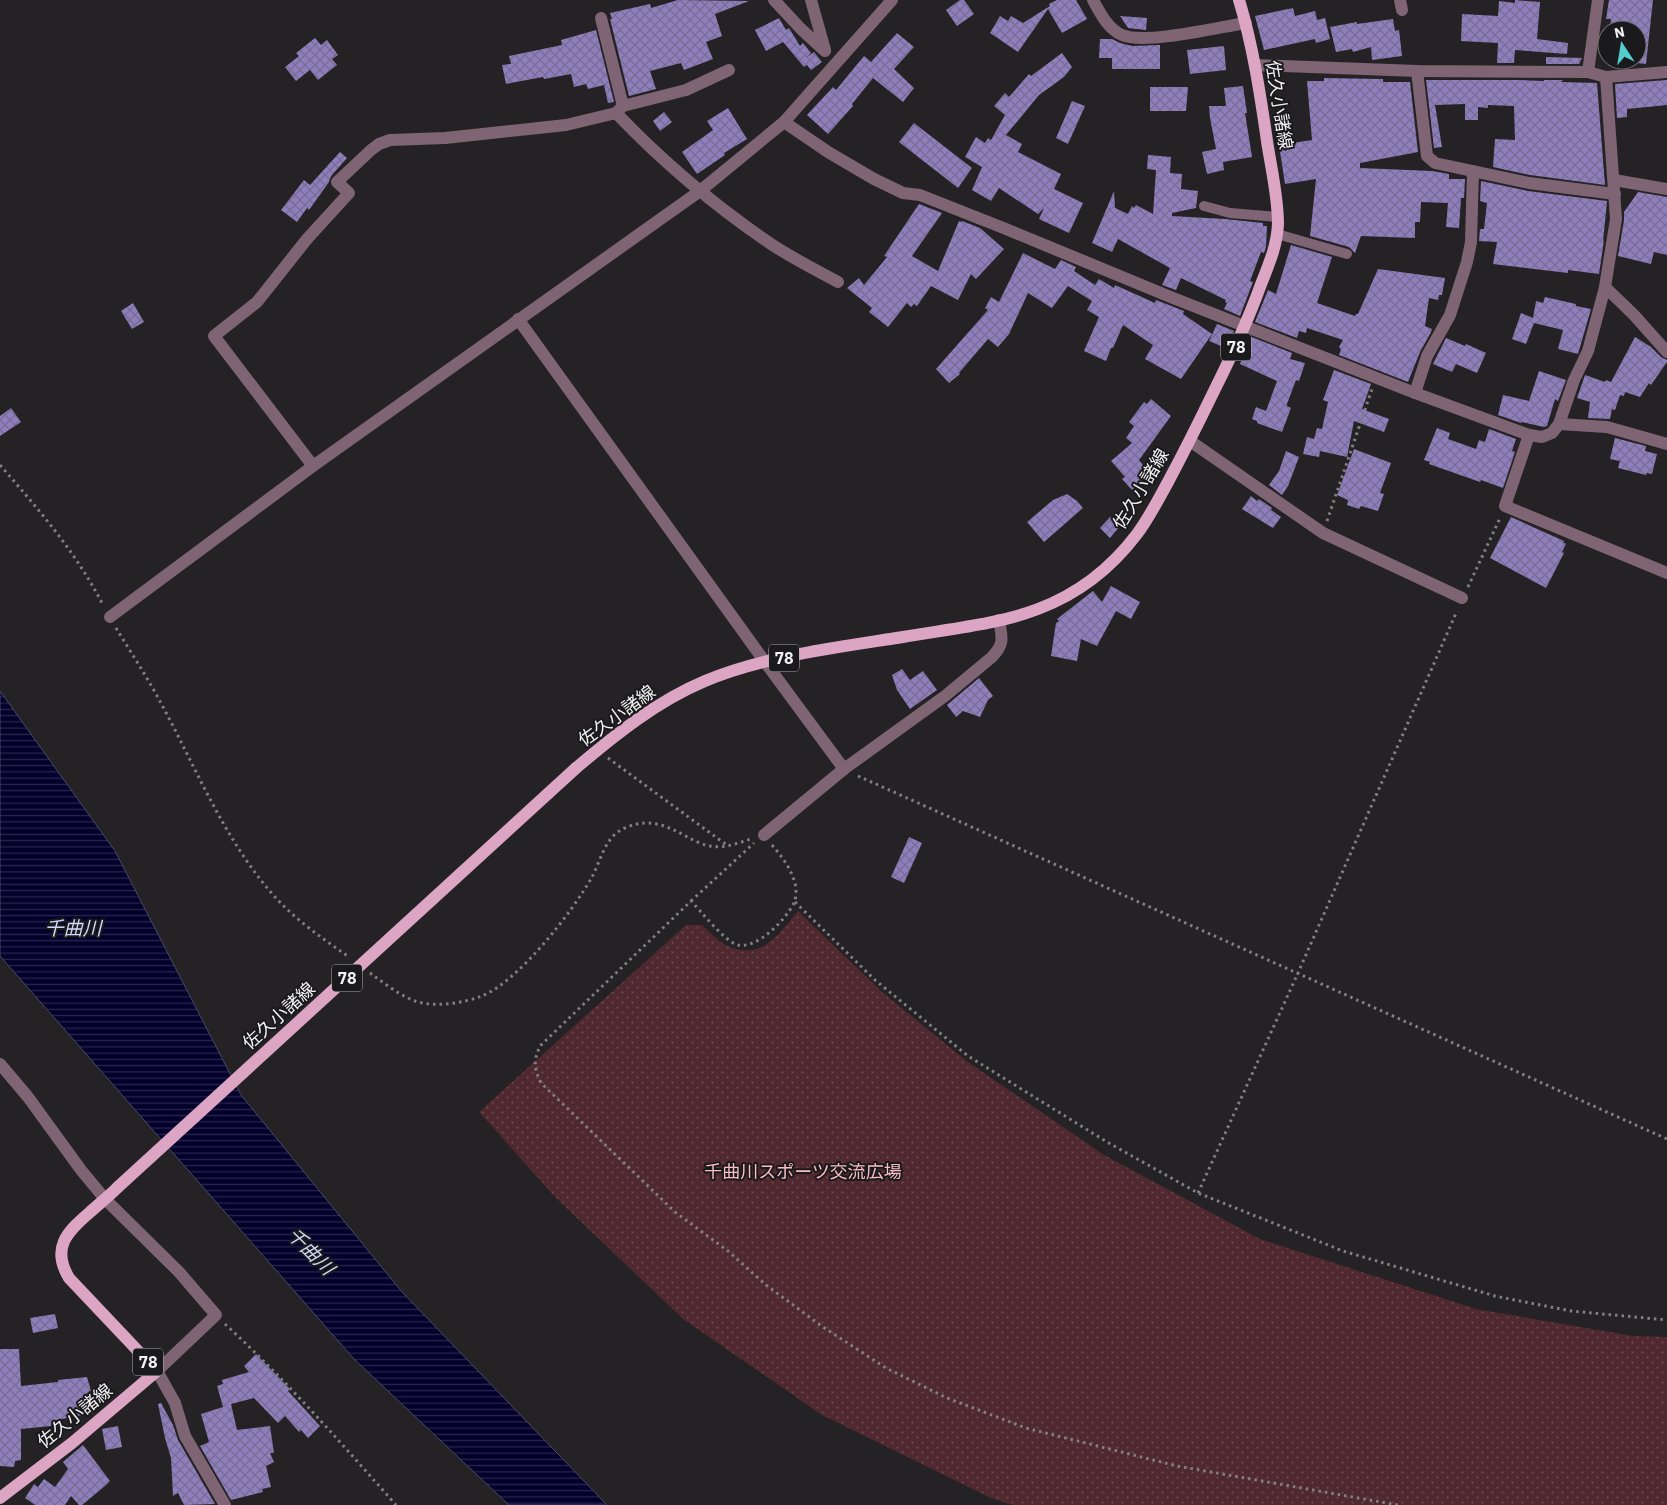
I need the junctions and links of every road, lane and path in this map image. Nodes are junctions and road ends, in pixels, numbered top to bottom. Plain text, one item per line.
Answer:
1 (774, 0) edge
2 (811, 0) edge
3 (892, 0) edge
4 (1093, 0) edge
5 (1238, 0) edge
6 (1598, 0) edge
7 (600, 18) dead end
8 (1246, 23) junction
9 (825, 51) junction
10 (835, 65) junction
11 (1255, 65) junction
12 (729, 70) dead end
13 (1417, 71) junction
14 (1588, 72) junction
15 (1667, 72) edge
16 (1606, 77) junction
17 (619, 110) junction
18 (784, 122) junction
19 (1473, 171) junction
20 (1614, 180) junction
21 (1667, 189) edge
22 (700, 191) junction
23 (1615, 194) junction
24 (1204, 206) dead end
25 (1277, 217) junction
26 (1277, 234) junction
27 (1347, 254) dead end
28 (838, 282) dead end
29 (1605, 287) junction
30 (518, 320) junction
31 (1246, 327) junction
32 (1667, 352) edge
33 (1376, 377) junction
34 (1415, 393) junction
35 (1559, 424) junction
36 (1528, 435) junction
37 (1190, 441) junction
38 (1667, 444) edge
39 (0, 465) edge
40 (313, 466) junction
41 (1505, 506) junction
42 (1323, 533) junction
43 (1667, 573) edge
44 (1462, 598) junction
45 (110, 617) junction
46 (999, 620) junction
47 (765, 662) junction
48 (597, 750) junction
49 (844, 769) junction
50 (764, 835) junction
51 (729, 846) junction
52 (690, 901) junction
53 (795, 902) junction
54 (354, 961) dead end
55 (369, 972) dead end
56 (1298, 973) junction
57 (0, 1064) edge
58 (1667, 1139) edge
59 (1198, 1193) junction
60 (105, 1199) junction
61 (216, 1315) junction
62 (1667, 1320) edge
63 (157, 1371) junction
64 (0, 1498) edge
65 (224, 1505) edge
66 (396, 1505) edge
67 (1398, 1505) edge

1 - 9 street
2 - 9 street
3 - 10 street
4 - 8 street
5 - 8 main road, 佐久小諸線 / 78
6 - 14 street
7 - 17 street
8 - 11 main road, 佐久小諸線 / 78
9 - 10 street
10 - 18 street
11 - 13 street
11 - 25 main road, 佐久小諸線 / 78
12 - 17 street
13 - 14 street
13 - 19 street
14 - 16 street
15 - 16 street
16 - 20 street
17 - 22 street
17 - 40 street
18 - 22 street
18 - 31 street
19 - 23 street
19 - 34 street
20 - 21 street
20 - 23 street
22 - 28 street
22 - 30 street
23 - 29 street
24 - 25 lane
25 - 26 main road, 佐久小諸線 / 78
26 - 27 lane
26 - 31 main road, 佐久小諸線 / 78
29 - 32 street
29 - 35 street
30 - 40 street
30 - 47 street
31 - 33 street
31 - 37 main road, 佐久小諸線 / 78
33 - 34 street
33 - 42 path
34 - 36 street
35 - 36 street
35 - 38 street
36 - 41 street
37 - 42 street
37 - 46 main road, 佐久小諸線 / 78
39 - 45 path
40 - 45 street
41 - 43 street
41 - 44 path
42 - 44 street
44 - 56 path
45 - 54 path
46 - 47 main road, 佐久小諸線 / 78
46 - 49 street
47 - 48 main road, 佐久小諸線 / 78
47 - 49 street
48 - 51 path
48 - 60 main road, 佐久小諸線 / 78, bridge
49 - 50 street
49 - 56 path
50 - 51 path
50 - 52 path
50 - 53 path
51 - 55 path
52 - 53 path
52 - 67 path
53 - 59 path
56 - 58 path
56 - 59 path
57 - 60 street
59 - 62 path
60 - 61 street
60 - 63 main road, 佐久小諸線 / 78
61 - 63 street
61 - 66 path
63 - 64 main road, 佐久小諸線 / 78
63 - 65 street

